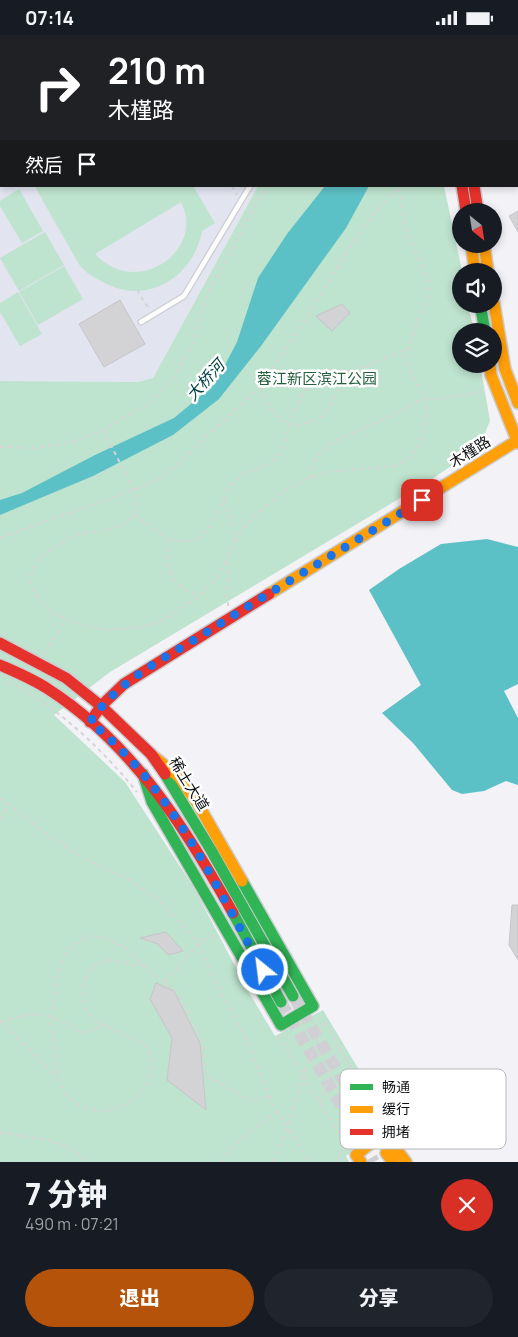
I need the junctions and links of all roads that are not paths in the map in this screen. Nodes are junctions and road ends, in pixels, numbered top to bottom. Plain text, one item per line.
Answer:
1 (249, 187) edge
2 (462, 187) edge
3 (474, 187) edge
4 (465, 203) edge
5 (477, 203) edge
6 (496, 313) edge
7 (142, 322) dead end
8 (491, 373) edge
9 (518, 403) edge
10 (518, 441) edge
11 (0, 643) edge
12 (0, 665) edge
13 (101, 706) junction
14 (90, 722) junction
15 (153, 756) junction
16 (143, 774) junction
17 (293, 996) tunnel mouth
18 (281, 1002) tunnel mouth
19 (364, 1149) edge
20 (396, 1149) tunnel mouth
21 (356, 1159) edge
22 (406, 1162) edge

1 - 7 lane
2 - 4 street
3 - 5 street
6 - 9 street
8 - 10 street
10 - 13 street, 木槿路
11 - 13 street, 稀土大道
12 - 14 street, 稀土大道
13 - 14 street, 木槿路
13 - 15 street, 稀土大道
14 - 16 street, 稀土大道
15 - 16 street
15 - 17 street, 稀土大道
16 - 18 street, 稀土大道
19 - 21 street
20 - 22 street

